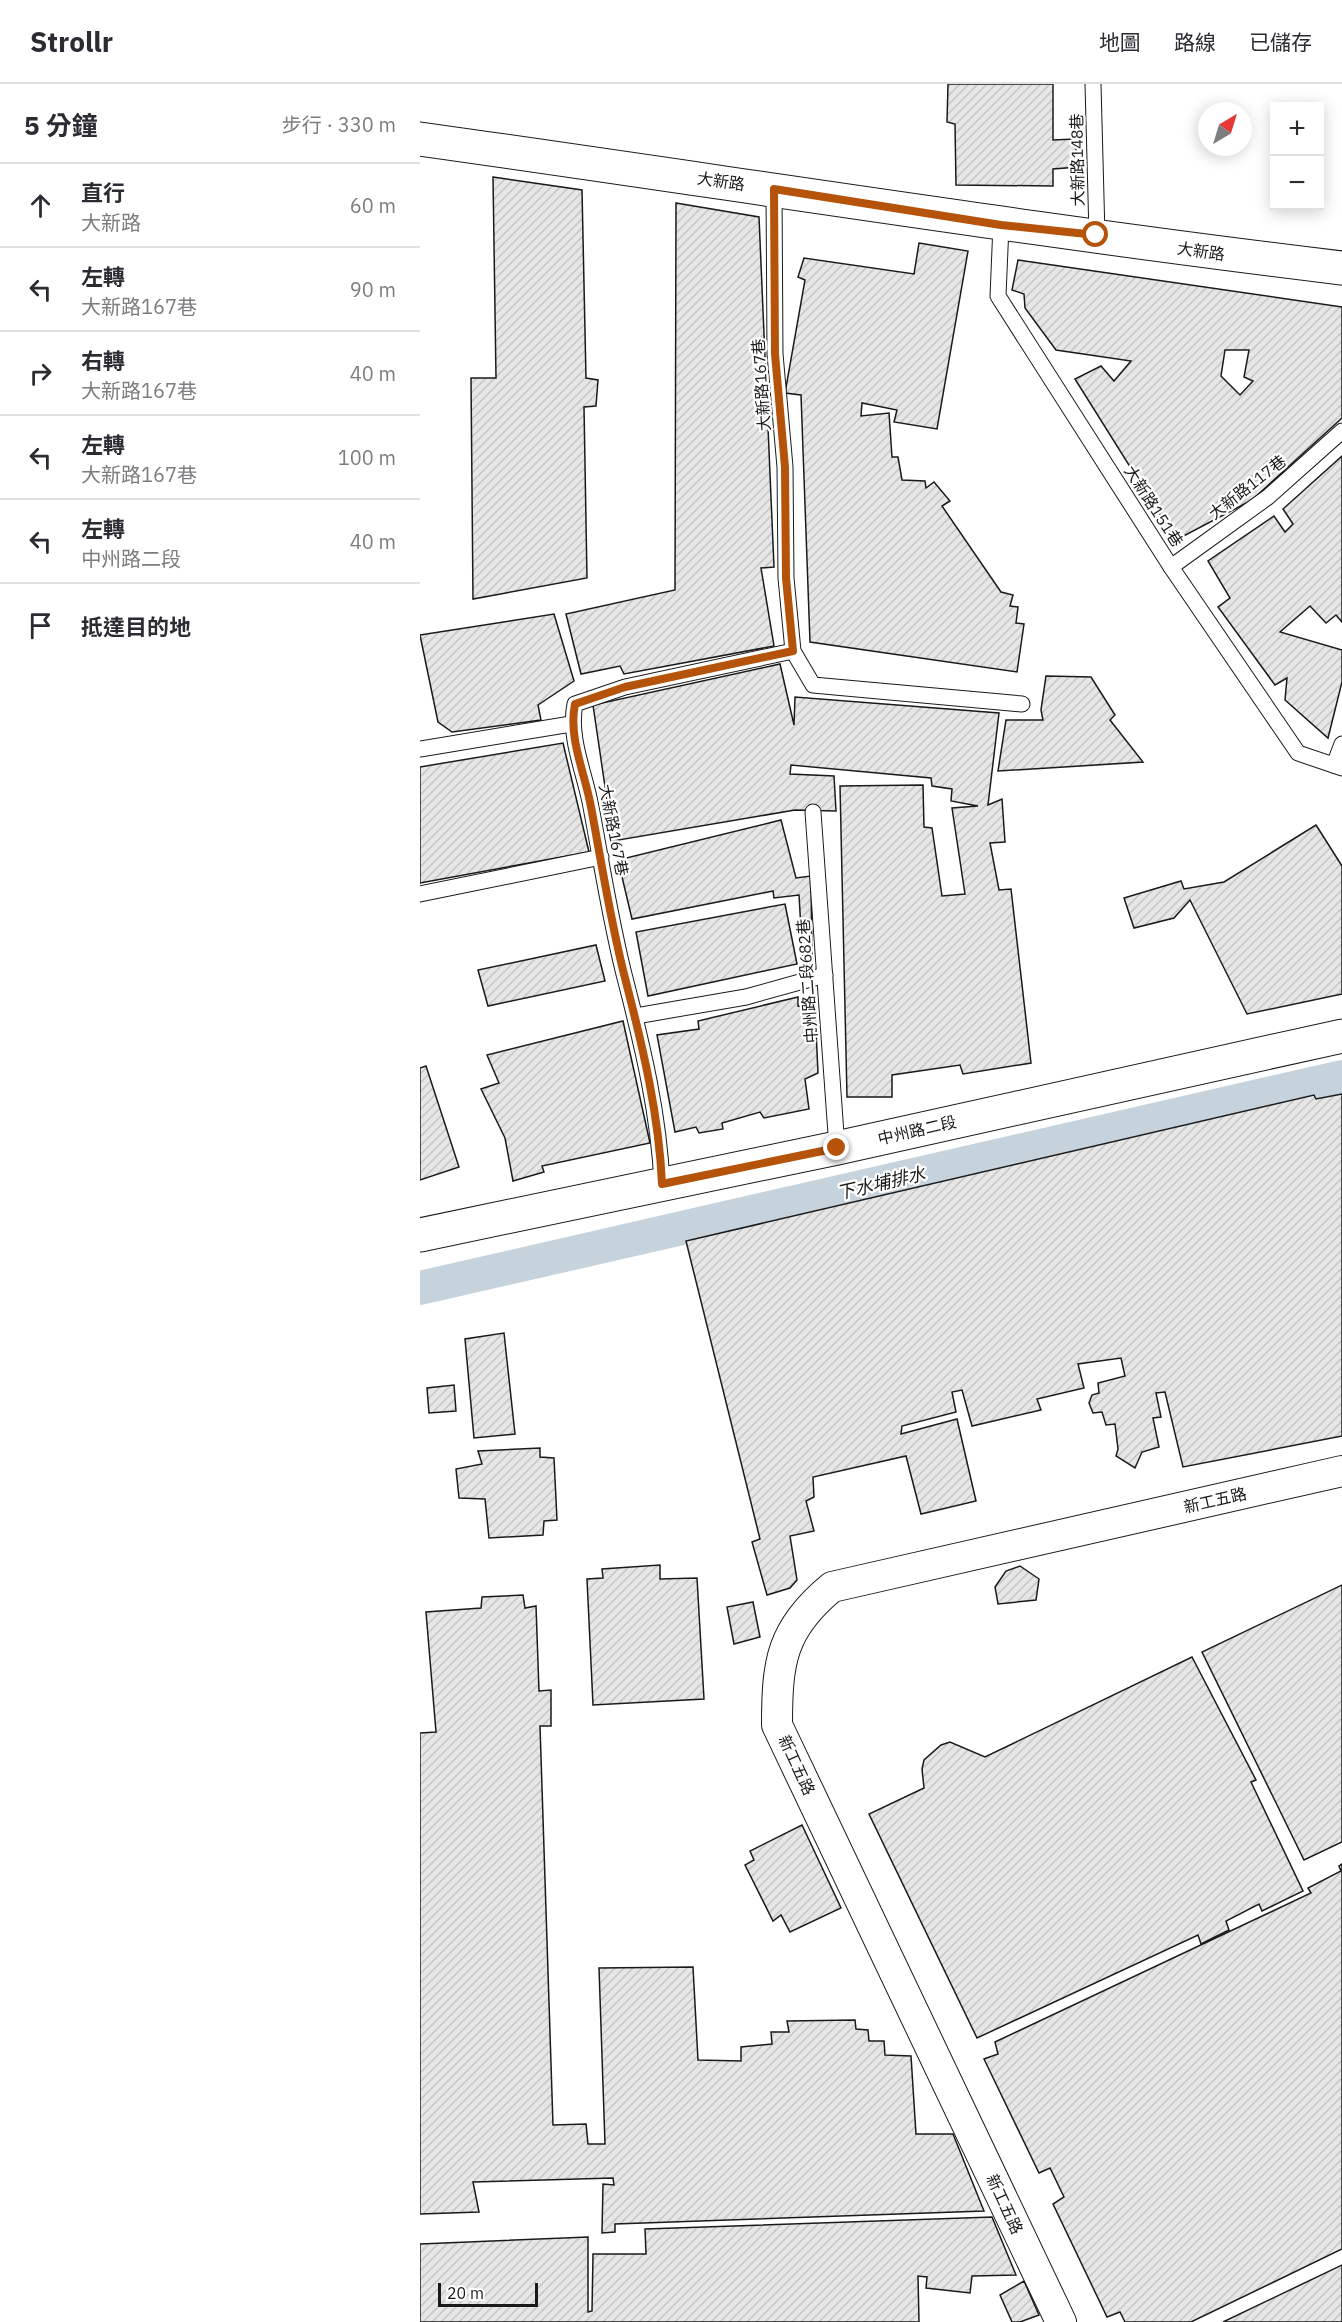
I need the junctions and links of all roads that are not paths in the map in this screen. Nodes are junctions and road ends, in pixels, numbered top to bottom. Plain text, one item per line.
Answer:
1 (1094, 84) edge
2 (420, 139) edge
3 (774, 189) junction
4 (1001, 225) junction
5 (1096, 235) junction
6 (1342, 268) edge
7 (1342, 431) edge
8 (1171, 567) junction
9 (793, 651) junction
10 (1022, 704) dead end
11 (571, 724) junction
12 (1342, 744) edge
13 (420, 749) edge
14 (1338, 766) edge
15 (813, 812) dead end
16 (601, 857) junction
17 (420, 894) edge
18 (825, 975) junction
19 (636, 1016) junction
20 (1342, 1036) edge
21 (837, 1148) junction
22 (662, 1184) junction
23 (420, 1235) edge
24 (1342, 1471) edge
25 (1061, 2322) edge

1 - 5 lane, 大新路148巷
2 - 3 street, 大新路
3 - 4 street, 大新路
3 - 9 lane, 大新路167巷
4 - 5 street, 大新路
4 - 8 lane, 大新路151巷
5 - 6 street, 大新路
7 - 8 lane, 大新路117巷
8 - 14 lane, 大新路151巷
9 - 10 lane, 大新路167巷
9 - 11 lane
11 - 13 lane
11 - 16 lane, 大新路167巷
12 - 14 lane
15 - 18 lane, 中州路二段682巷
16 - 17 lane
16 - 19 lane, 大新路167巷
18 - 19 lane
18 - 21 lane, 中州路二段682巷
19 - 22 lane, 大新路167巷
20 - 21 street, 中州路二段
21 - 22 street, 中州路二段
22 - 23 street, 中州路二段
24 - 25 street, 新工五路

